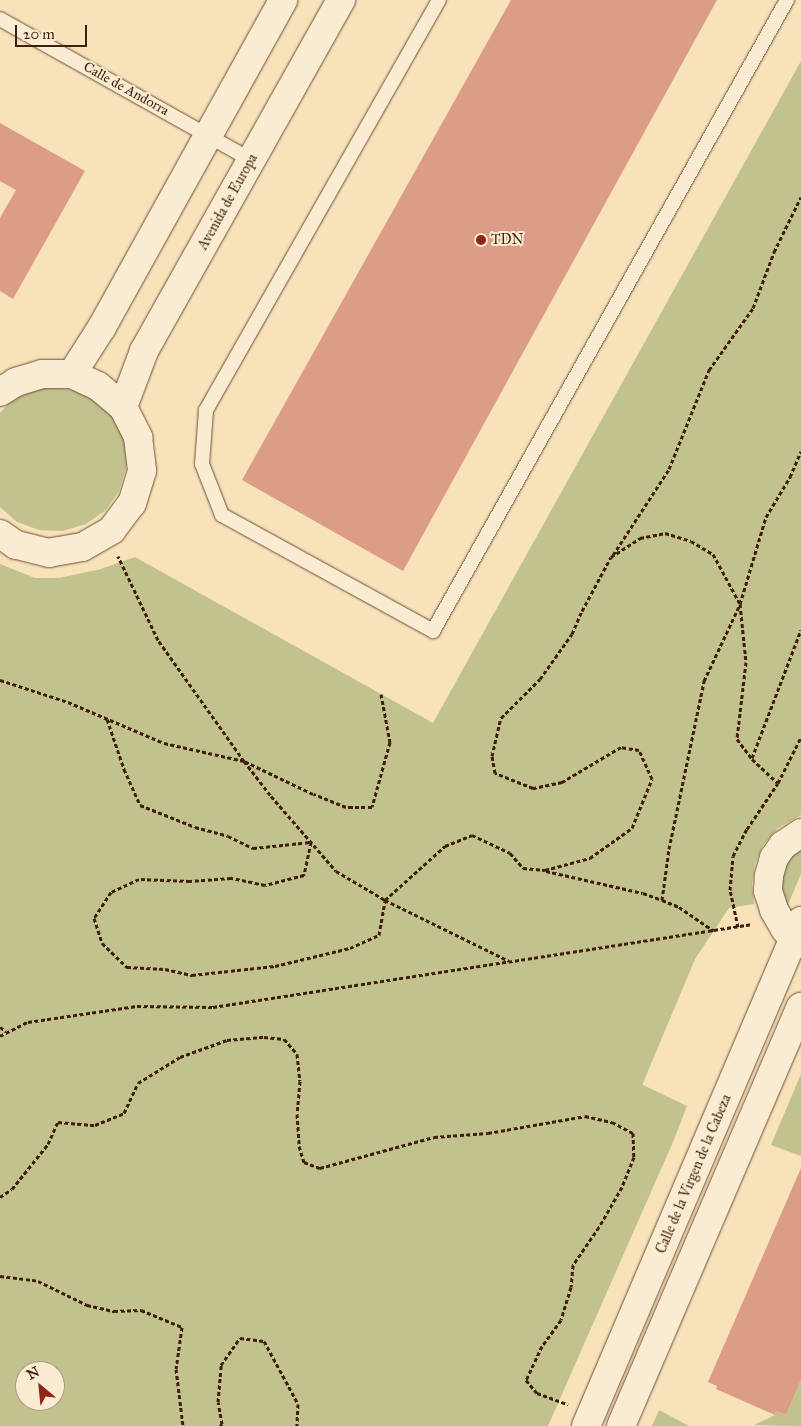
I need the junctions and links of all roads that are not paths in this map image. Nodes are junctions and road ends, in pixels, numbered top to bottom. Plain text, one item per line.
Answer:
1 (283, 0) edge
2 (342, 0) edge
3 (440, 0) edge
4 (787, 0) edge
5 (0, 18) edge
6 (207, 134) junction
7 (251, 160) junction
8 (72, 374) junction
9 (0, 392) edge
10 (122, 407) junction
11 (0, 534) edge
12 (801, 833) edge
13 (798, 935) edge
14 (801, 1007) edge
15 (586, 1426) edge
16 (621, 1426) edge

1 - 6 street
2 - 7 street, Avenida de Europa
3 - 4 lane
5 - 6 lane, Calle de Andorra
6 - 7 lane, Calle de Andorra
6 - 8 street
7 - 10 street, Avenida de Europa
8 - 9 street
8 - 10 street
10 - 11 street
12 - 13 street
13 - 15 street, Calle de la Virgen de la Cabeza
14 - 16 street

